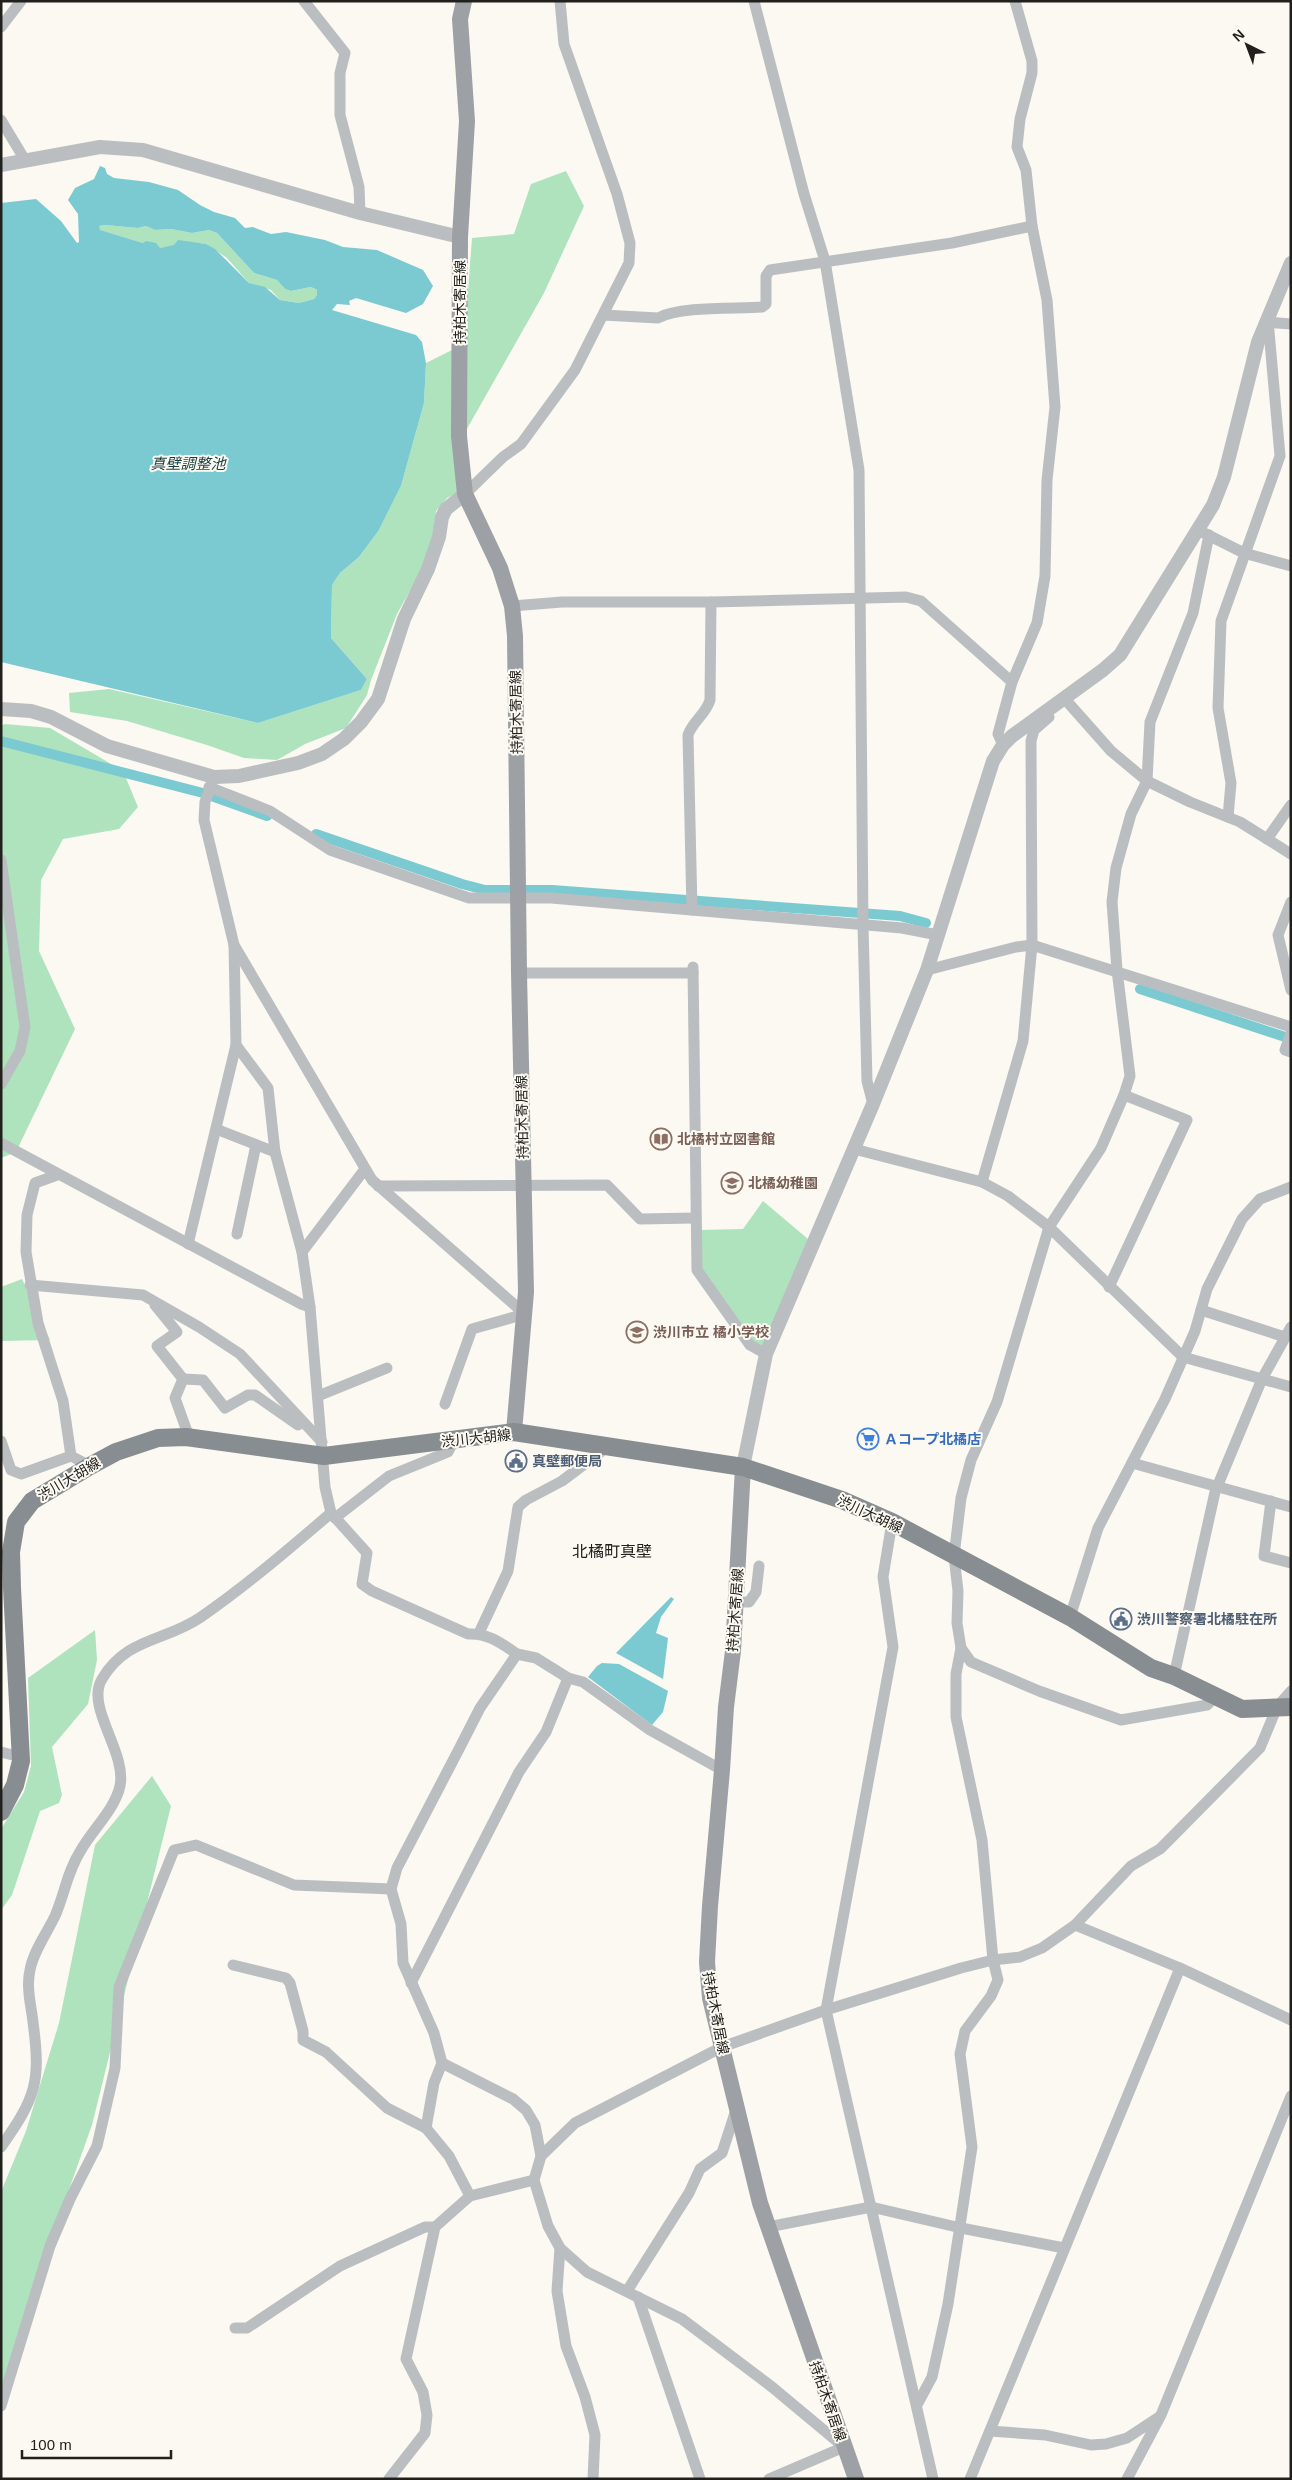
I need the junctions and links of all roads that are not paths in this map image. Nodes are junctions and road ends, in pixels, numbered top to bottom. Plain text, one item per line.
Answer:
1 (21, 1) edge
2 (304, 1) edge
3 (464, 1) edge
4 (560, 1) edge
5 (754, 1) edge
6 (1015, 1) edge
7 (1, 27) edge
8 (1, 120) edge
9 (25, 160) junction
10 (1, 165) edge
11 (360, 214) junction
12 (1032, 226) junction
13 (460, 237) junction
14 (825, 261) junction
15 (1291, 264) edge
16 (603, 315) junction
17 (1265, 322) junction
18 (1291, 324) edge
19 (465, 494) junction
20 (1204, 533) junction
21 (1244, 553) junction
22 (1291, 566) edge
23 (861, 598) junction
24 (711, 602) junction
25 (512, 606) junction
26 (1012, 682) junction
27 (1067, 700) junction
28 (1, 709) edge
29 (1002, 745) junction
30 (1147, 781) junction
31 (209, 789) junction
32 (1291, 805) edge
33 (1228, 817) junction
34 (1267, 839) junction
35 (1291, 854) edge
36 (1, 860) edge
37 (518, 891) junction
38 (1291, 902) edge
39 (692, 908) junction
40 (863, 924) junction
41 (938, 935) junction
42 (234, 945) junction
43 (1032, 945) junction
44 (927, 970) junction
45 (1117, 970) junction
46 (518, 973) junction
47 (1291, 990) edge
48 (1291, 1027) edge
49 (1291, 1033) edge
50 (236, 1045) junction
51 (1288, 1050) edge
52 (1, 1084) edge
53 (1124, 1095) junction
54 (873, 1104) junction
55 (216, 1129) junction
56 (1, 1143) edge
57 (256, 1145) junction
58 (854, 1149) junction
59 (275, 1152) junction
60 (365, 1169) junction
61 (57, 1175) junction
62 (982, 1182) junction
63 (378, 1186) junction
64 (524, 1186) junction
65 (1291, 1187) edge
66 (695, 1218) junction
67 (1049, 1226) junction
68 (238, 1234) dead end
69 (188, 1244) junction
70 (302, 1252) junction
71 (30, 1285) junction
72 (1109, 1287) junction
73 (151, 1300) junction
74 (310, 1307) junction
75 (1201, 1310) junction
76 (525, 1314) junction
77 (1288, 1332) edge
78 (766, 1354) junction
79 (1183, 1357) junction
80 (387, 1368) dead end
81 (183, 1379) junction
82 (1262, 1379) junction
83 (1291, 1388) edge
84 (318, 1396) junction
85 (445, 1404) dead end
86 (303, 1422) junction
87 (514, 1432) junction
88 (189, 1437) junction
89 (454, 1440) junction
90 (1, 1441) edge
91 (607, 1447) junction
92 (323, 1449) junction
93 (71, 1456) junction
94 (1132, 1464) junction
95 (90, 1466) junction
96 (743, 1468) junction
97 (1217, 1487) junction
98 (1271, 1502) junction
99 (1291, 1507) edge
100 (333, 1515) junction
101 (892, 1522) junction
102 (954, 1556) junction
103 (1291, 1563) edge
104 (759, 1566) dead end
105 (6, 1588) edge
106 (736, 1602) junction
107 (1070, 1617) junction
108 (479, 1633) junction
109 (961, 1648) junction
110 (517, 1654) junction
111 (1174, 1676) junction
112 (568, 1678) junction
113 (1291, 1691) edge
114 (1216, 1697) junction
115 (1284, 1707) edge
116 (1, 1752) edge
117 (21, 1757) junction
118 (722, 1770) junction
119 (1, 1812) edge
120 (391, 1889) junction
121 (1075, 1925) junction
122 (993, 1960) junction
123 (233, 1965) dead end
124 (1180, 1968) junction
125 (411, 1983) junction
126 (826, 2010) junction
127 (1291, 2020) edge
128 (722, 2047) junction
129 (442, 2063) junction
130 (1291, 2096) edge
131 (736, 2110) junction
132 (426, 2128) junction
133 (1, 2147) edge
134 (541, 2156) junction
135 (534, 2180) junction
136 (470, 2196) junction
137 (871, 2208) junction
138 (435, 2227) junction
139 (768, 2227) junction
140 (961, 2228) junction
141 (560, 2248) junction
142 (1064, 2248) junction
143 (627, 2291) junction
144 (638, 2297) junction
145 (235, 2328) dead end
146 (917, 2405) junction
147 (1, 2406) edge
148 (1161, 2415) junction
149 (990, 2430) junction
150 (844, 2447) junction
151 (853, 2478) edge
152 (389, 2479) edge
153 (593, 2479) edge
154 (700, 2479) edge
155 (769, 2479) edge
156 (933, 2479) edge
157 (970, 2479) edge
158 (1127, 2479) edge

1 - 7 street
2 - 11 street
3 - 13 main road, 持柏木寄居線
4 - 16 street
5 - 14 street
6 - 12 street
8 - 9 street
9 - 10 street
9 - 11 street
11 - 13 street
12 - 14 street
12 - 26 street
13 - 19 main road, 持柏木寄居線
14 - 16 street
14 - 23 street
15 - 17 street
16 - 19 street
17 - 18 street
17 - 20 street
17 - 21 street
19 - 25 main road, 持柏木寄居線
19 - 31 street
20 - 21 street
20 - 27 street
20 - 30 street
21 - 22 street
21 - 33 street
23 - 24 street
23 - 26 street
23 - 40 street
24 - 25 street
24 - 39 street
25 - 37 main road, 持柏木寄居線
26 - 29 street
27 - 29 street
27 - 30 street
27 - 43 street
28 - 31 street
29 - 41 street
30 - 33 street
30 - 45 street
31 - 37 street
31 - 42 street
32 - 34 street
33 - 34 street
34 - 35 street
36 - 52 street
37 - 39 street
37 - 46 main road, 持柏木寄居線
38 - 47 street
39 - 40 street
40 - 41 street
40 - 54 street
41 - 44 street
42 - 50 street
42 - 60 street
43 - 44 street
43 - 45 street
43 - 62 street
44 - 54 street
45 - 48 street
45 - 53 street
46 - 64 main road, 持柏木寄居線
46 - 66 street
49 - 51 street
50 - 55 street
50 - 59 street
53 - 67 street
53 - 72 street
54 - 58 street
55 - 57 street
55 - 69 street
56 - 61 street
57 - 59 street
57 - 68 street
58 - 62 street
58 - 78 street
59 - 70 street
60 - 63 street
60 - 70 street
61 - 69 street
61 - 71 street
62 - 67 street
63 - 64 street
63 - 76 street
64 - 66 street
64 - 76 main road, 持柏木寄居線
65 - 75 street
66 - 78 street
67 - 72 street
67 - 102 street
69 - 74 street
70 - 74 street
71 - 73 street
71 - 93 street
72 - 79 street
73 - 81 street
73 - 86 street
74 - 84 street
75 - 77 street
75 - 79 street
76 - 85 street
76 - 87 main road, 持柏木寄居線
77 - 82 street
78 - 96 street
79 - 82 street
79 - 94 street
80 - 84 street
81 - 86 street
81 - 88 street
82 - 83 street
82 - 97 street
84 - 92 street
86 - 92 street
87 - 89 main road, 渋川大胡線
87 - 91 main road, 渋川大胡線
88 - 92 main road, 渋川大胡線
88 - 95 main road, 渋川大胡線
89 - 92 main road, 渋川大胡線
89 - 100 street
90 - 93 street
91 - 96 main road, 渋川大胡線
91 - 108 street
92 - 100 street
93 - 95 street
94 - 97 street
94 - 107 street
95 - 105 main road, 渋川大胡線
96 - 101 main road, 渋川大胡線
96 - 106 main road, 持柏木寄居線
97 - 98 street
97 - 111 street
98 - 99 street
98 - 103 street
100 - 108 street
100 - 133 street
101 - 102 main road, 渋川大胡線
101 - 126 street
102 - 107 main road, 渋川大胡線
102 - 109 street
104 - 106 street
105 - 117 main road, 渋川大胡線
106 - 118 main road, 持柏木寄居線
107 - 111 main road, 渋川大胡線
108 - 110 street
109 - 114 street
109 - 122 street
110 - 112 street
110 - 120 street
111 - 114 main road, 渋川大胡線
112 - 118 street
112 - 125 street
113 - 115 street
114 - 115 main road, 渋川大胡線
115 - 121 street
116 - 117 street
117 - 119 main road, 渋川大胡線
118 - 128 main road, 持柏木寄居線
120 - 125 street
120 - 147 street
121 - 122 street
121 - 124 street
122 - 126 street
122 - 140 street
123 - 132 street
124 - 127 street
124 - 142 street
125 - 129 street
126 - 128 street
126 - 137 street
128 - 131 main road, 持柏木寄居線
128 - 134 street
129 - 132 street
129 - 134 street
130 - 148 street
131 - 139 main road, 持柏木寄居線
131 - 143 street
132 - 136 street
134 - 135 street
135 - 136 street
135 - 141 street
136 - 138 street
137 - 139 street
137 - 140 street
137 - 146 street
138 - 145 street
138 - 152 street
139 - 150 main road, 持柏木寄居線
140 - 142 street
140 - 146 street
141 - 143 street
141 - 153 street
142 - 149 street
143 - 144 street
144 - 150 street
144 - 154 street
146 - 156 street
148 - 149 street
148 - 158 street
149 - 157 street
150 - 151 main road, 持柏木寄居線
150 - 155 street

